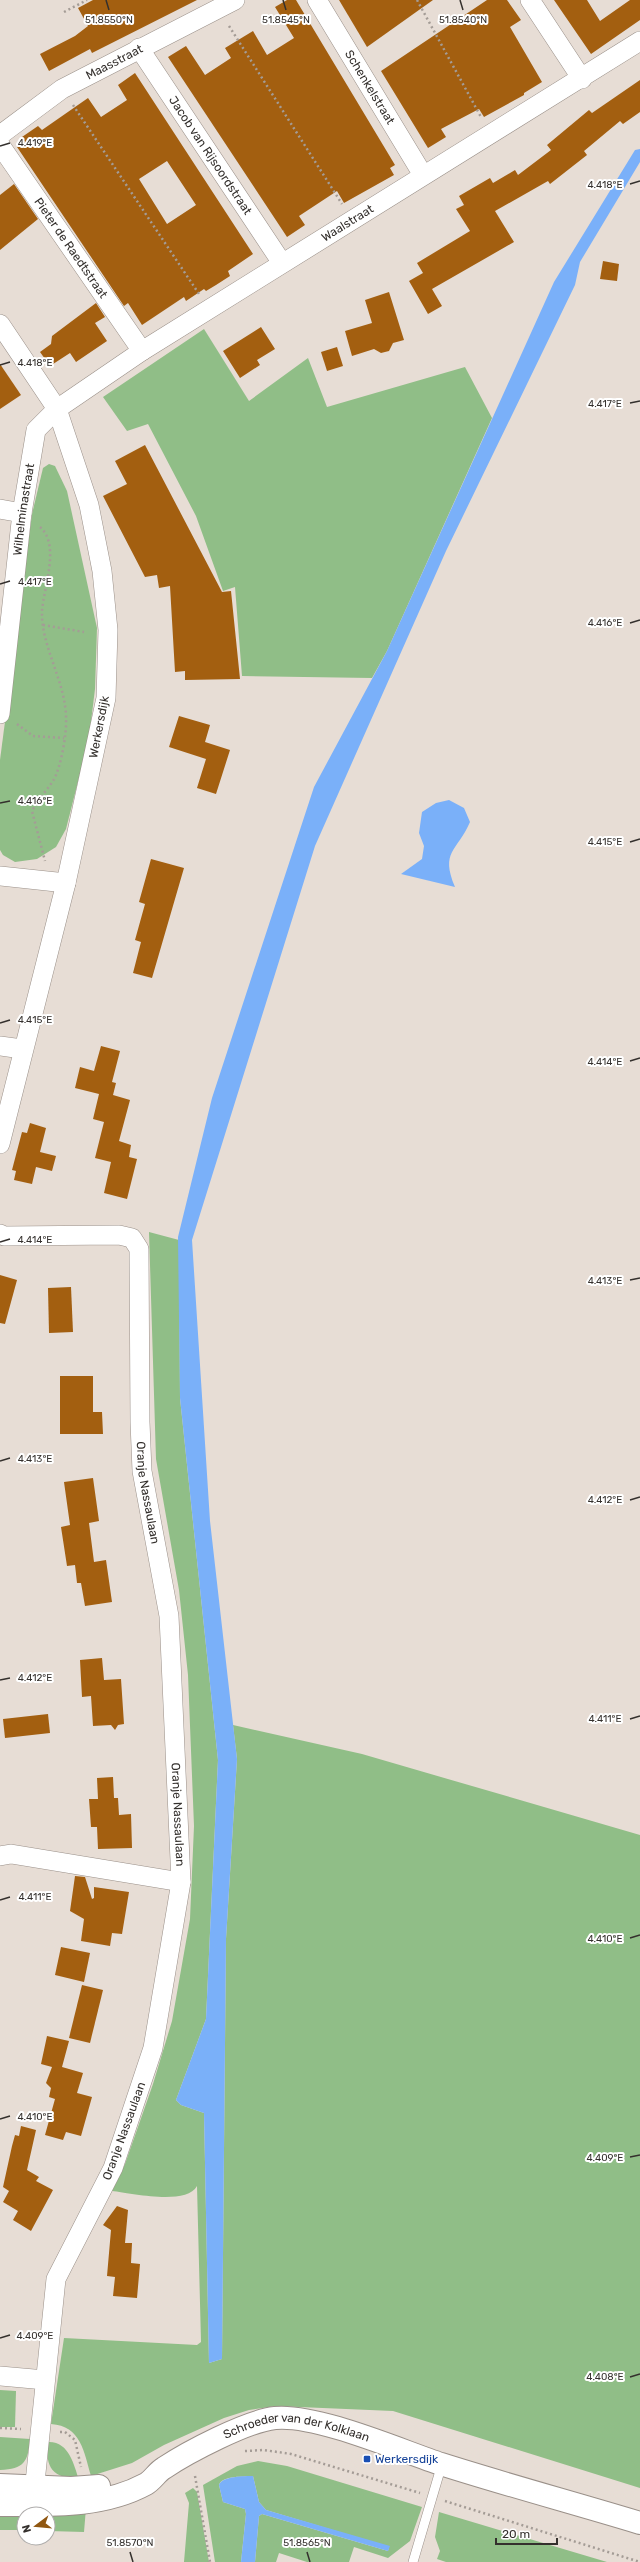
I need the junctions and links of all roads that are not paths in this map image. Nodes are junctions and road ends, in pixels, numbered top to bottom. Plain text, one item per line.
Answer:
1 (235, 0) edge
2 (317, 0) edge
3 (530, 0) edge
4 (640, 41) edge
5 (139, 48) junction
6 (582, 79) junction
7 (0, 135) edge
8 (0, 145) edge
9 (423, 175) junction
10 (282, 263) junction
11 (0, 324) edge
12 (142, 351) junction
13 (57, 409) junction
14 (0, 509) edge
15 (21, 517) junction
16 (1, 691) edge
17 (6, 718) edge
18 (0, 876) edge
19 (58, 882) junction
20 (0, 1046) edge
21 (22, 1049) junction
22 (0, 1144) edge
23 (0, 1234) edge
24 (0, 1856) edge
25 (181, 1882) junction
26 (0, 2376) edge
27 (45, 2380) junction
28 (442, 2464) junction
29 (0, 2485) edge
30 (34, 2496) junction
31 (0, 2505) edge
32 (640, 2523) edge
33 (413, 2562) edge

1 - 5 street, Maasstraat
2 - 9 street, Schenkelstraat
3 - 6 street
4 - 6 street, Waalstraat
5 - 7 street, Maasstraat
5 - 10 street, Jacob van Rijsoordstraat
6 - 9 street, Waalstraat
8 - 12 street, Pieter de Raedtstraat
9 - 10 street, Waalstraat
10 - 12 street, Waalstraat
11 - 13 street, Werkersdijk
12 - 13 street, Waalstraat
13 - 15 street, Wilhelminastraat
13 - 19 street, Werkersdijk
14 - 15 street
15 - 16 street, Wilhelminastraat
16 - 17 street, Wilhelminastraat
18 - 19 street
19 - 21 street, Werkersdijk
20 - 21 street
21 - 22 street, Werkersdijk
23 - 25 street, Oranje Nassaulaan
24 - 25 street
25 - 27 street, Oranje Nassaulaan
26 - 27 street
27 - 30 street, Oranje Nassaulaan
28 - 30 street, Schroeder van der Kolklaan
28 - 32 street, Schroeder van der Kolklaan
28 - 33 lane
29 - 30 street, Schroeder van der Kolklaan
30 - 31 street, Schroeder van der Kolklaan

